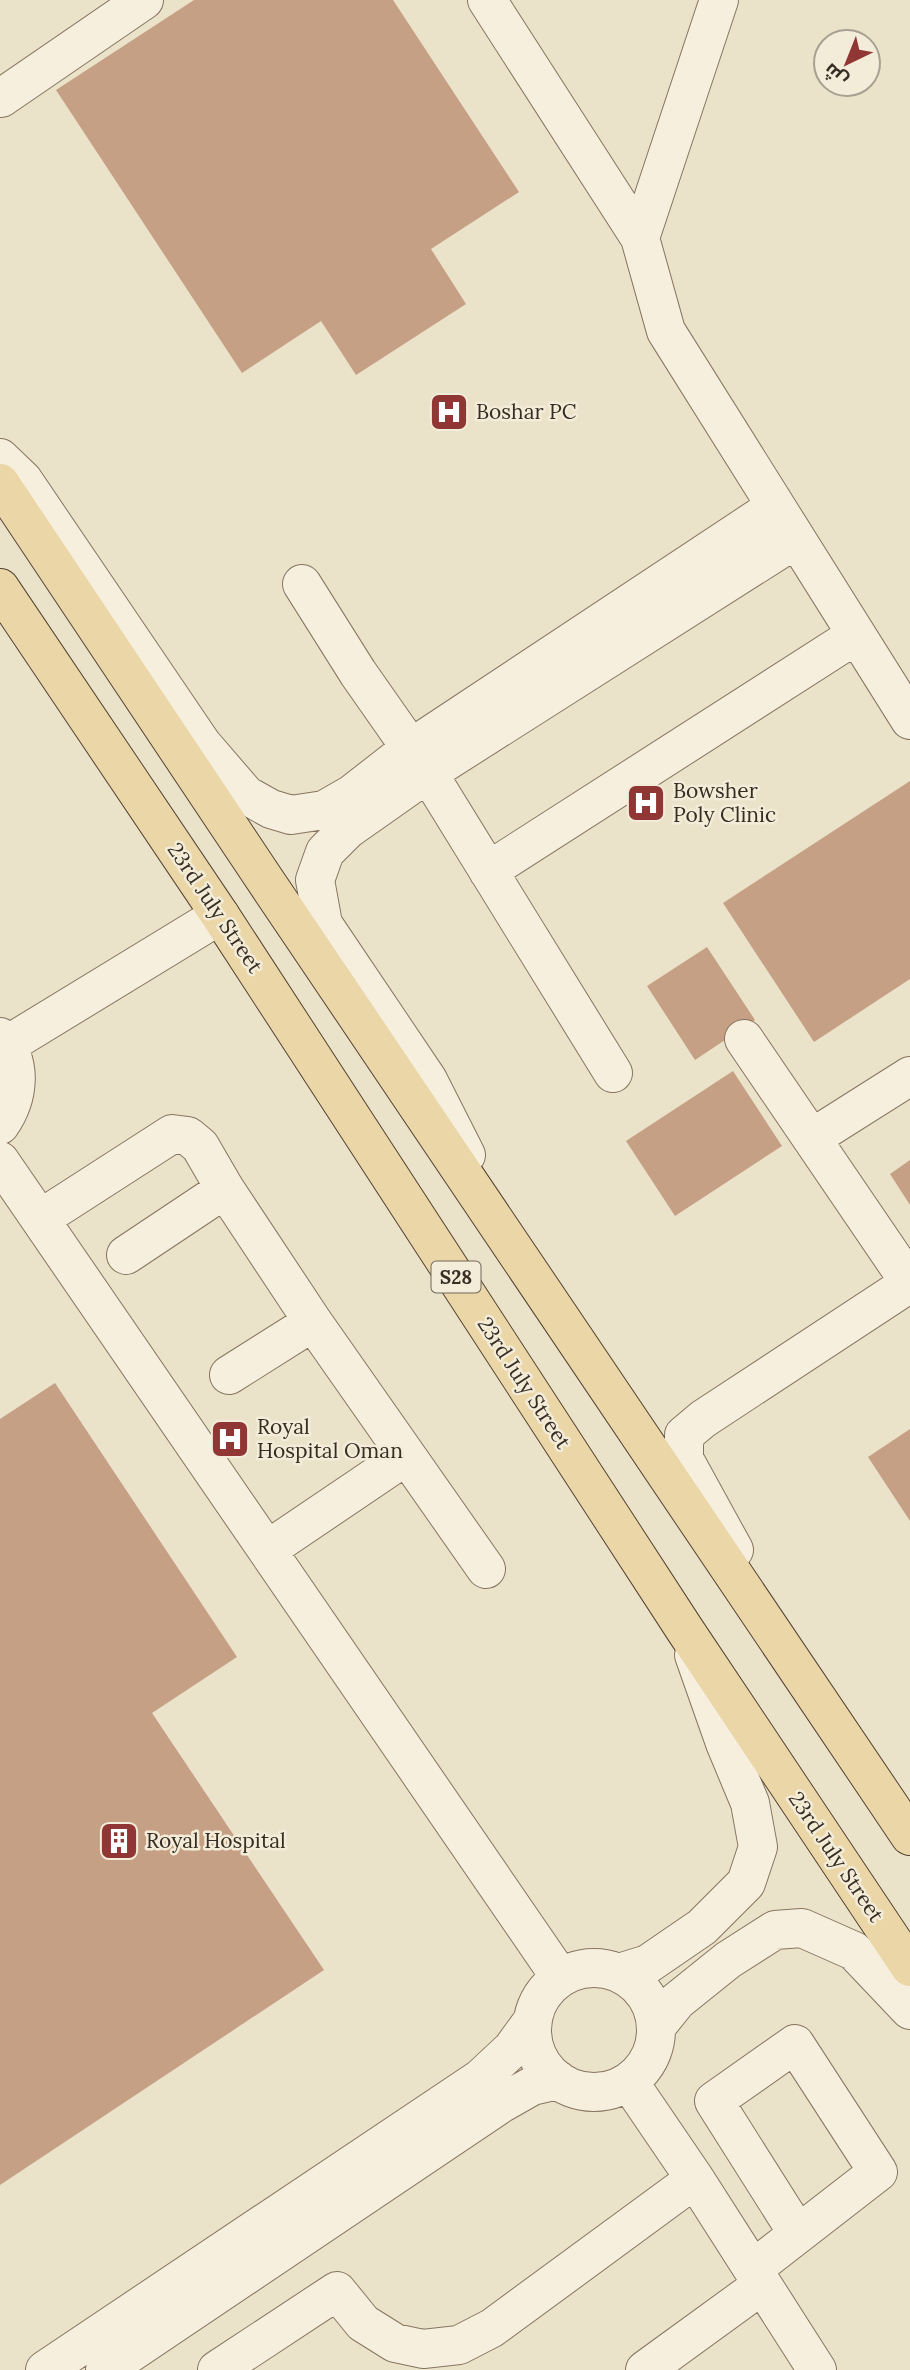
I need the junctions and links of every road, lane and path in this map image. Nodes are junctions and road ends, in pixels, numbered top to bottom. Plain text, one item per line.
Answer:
1 (144, 0) edge
2 (487, 0) edge
3 (719, 0) edge
4 (1, 98) edge
5 (640, 238) junction
6 (0, 458) edge
7 (0, 483) edge
8 (775, 507) junction
9 (796, 539) junction
10 (302, 584) dead end
11 (0, 588) edge
12 (856, 635) junction
13 (910, 720) edge
14 (419, 761) junction
15 (488, 871) junction
16 (220, 915) junction
17 (744, 1039) dead end
18 (4, 1041) edge
19 (613, 1073) dead end
20 (910, 1076) edge
21 (0, 1125) edge
22 (812, 1138) junction
23 (0, 1161) edge
24 (225, 1189) junction
25 (40, 1219) junction
26 (513, 1248) junction
27 (126, 1255) dead end
28 (910, 1283) edge
29 (313, 1322) junction
30 (229, 1375) dead end
31 (406, 1456) junction
32 (267, 1550) junction
33 (486, 1569) dead end
34 (685, 1630) junction
35 (799, 1672) junction
36 (910, 1836) edge
37 (910, 1967) edge
38 (619, 1973) junction
39 (560, 1978) junction
40 (910, 2010) edge
41 (533, 2020) junction
42 (656, 2027) junction
43 (558, 2080) junction
44 (629, 2082) junction
45 (695, 2179) junction
46 (798, 2234) junction
47 (757, 2277) junction
48 (231, 2366) edge
49 (46, 2370) edge
50 (105, 2370) edge
51 (645, 2370) edge
52 (817, 2370) edge

1 - 4 street
2 - 5 street
3 - 5 street
5 - 8 street
6 - 14 street
7 - 26 main road
8 - 9 street
8 - 14 street
9 - 12 street
9 - 14 street
10 - 14 street
11 - 16 main road, 23rd July Street / S28
12 - 13 street
12 - 15 street
14 - 15 street
14 - 26 street
15 - 19 street
16 - 18 street
16 - 34 main road, 23rd July Street / S28
17 - 22 street
18 - 21 street
20 - 22 street
22 - 28 street
23 - 25 street
24 - 25 street
24 - 27 street
24 - 29 street
25 - 32 street
26 - 35 main road
28 - 35 street
29 - 30 street
29 - 31 street
31 - 32 street
31 - 33 street
32 - 39 street
34 - 37 main road, 23rd July Street / S28
34 - 38 street
35 - 36 main road
38 - 39 street
38 - 42 street
39 - 41 street
40 - 42 street
41 - 43 street
41 - 49 street
42 - 44 street
43 - 44 street
43 - 50 street
44 - 45 street
45 - 47 street
45 - 48 street
46 - 46 street
46 - 47 street
47 - 51 street
47 - 52 street

